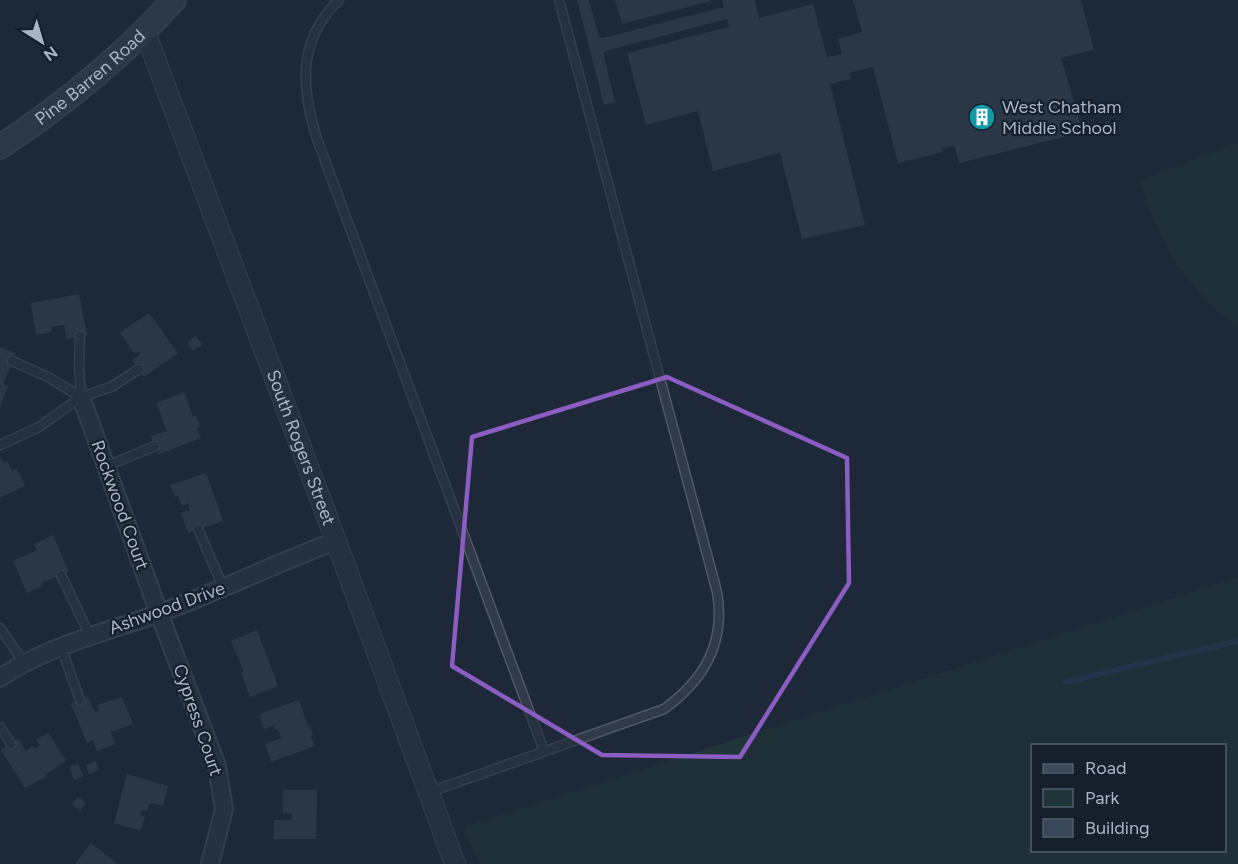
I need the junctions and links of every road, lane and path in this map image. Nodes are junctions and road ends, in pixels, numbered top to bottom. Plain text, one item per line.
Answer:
1 (174, 0) edge
2 (339, 0) edge
3 (559, 0) edge
4 (145, 32) junction
5 (0, 147) edge
6 (80, 336) dead end
7 (12, 361) dead end
8 (139, 369) dead end
9 (81, 397) junction
10 (0, 445) edge
11 (155, 446) dead end
12 (107, 466) junction
13 (198, 529) dead end
14 (336, 541) junction
15 (61, 575) dead end
16 (223, 587) junction
17 (159, 613) junction
18 (0, 628) edge
19 (90, 636) junction
20 (61, 647) junction
21 (25, 664) junction
22 (0, 678) edge
23 (80, 700) dead end
24 (0, 727) edge
25 (11, 744) dead end
26 (544, 750) junction
27 (430, 792) junction
28 (210, 864) edge
29 (455, 864) edge

1 - 4 main road, Pine Barren Road
2 - 26 lane
3 - 26 lane
4 - 5 main road, Pine Barren Road
4 - 14 street, South Rogers Street
6 - 9 lane
7 - 9 lane
8 - 9 lane
9 - 10 lane
9 - 12 street, Rockwood Court
11 - 12 lane
12 - 17 street, Rockwood Court
13 - 16 lane
14 - 16 street, Ashwood Drive
14 - 27 street, South Rogers Street
15 - 19 lane
16 - 17 street, Ashwood Drive
17 - 19 street, Ashwood Drive
17 - 28 street, Cypress Court
18 - 21 lane
19 - 20 street, Ashwood Drive
20 - 21 street, Ashwood Drive
20 - 23 lane
21 - 22 street, Ashwood Drive
24 - 25 lane
26 - 27 lane
27 - 29 street, South Rogers Street

